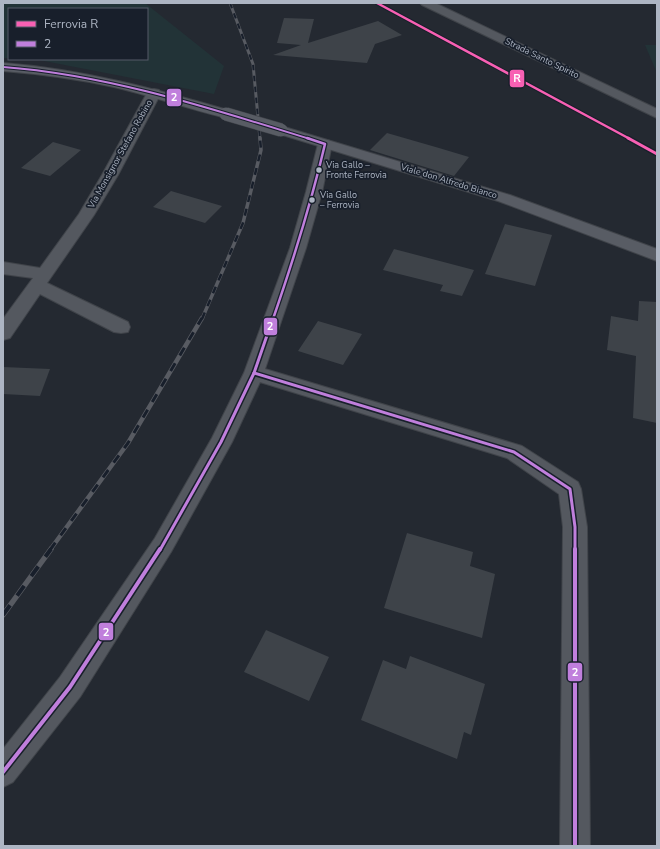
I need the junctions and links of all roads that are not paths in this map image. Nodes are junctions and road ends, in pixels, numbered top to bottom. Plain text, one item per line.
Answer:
1 (426, 3) edge
2 (3, 67) edge
3 (154, 93) junction
4 (657, 114) edge
5 (325, 144) junction
6 (657, 255) edge
7 (3, 268) edge
8 (41, 280) junction
9 (121, 327) dead end
10 (3, 333) edge
11 (254, 373) junction
12 (3, 772) edge
13 (575, 846) edge

1 - 4 street, Strada Santo Spirito
2 - 3 street, Viale don Alfredo Bianco
3 - 5 street, Viale don Alfredo Bianco, bridge
3 - 8 street, Via Monsignor Stefano Robino
5 - 6 street, Viale don Alfredo Bianco
5 - 11 street
7 - 8 street
8 - 9 street
8 - 10 street, Via Monsignor Stefano Robino
11 - 12 street
11 - 13 street

